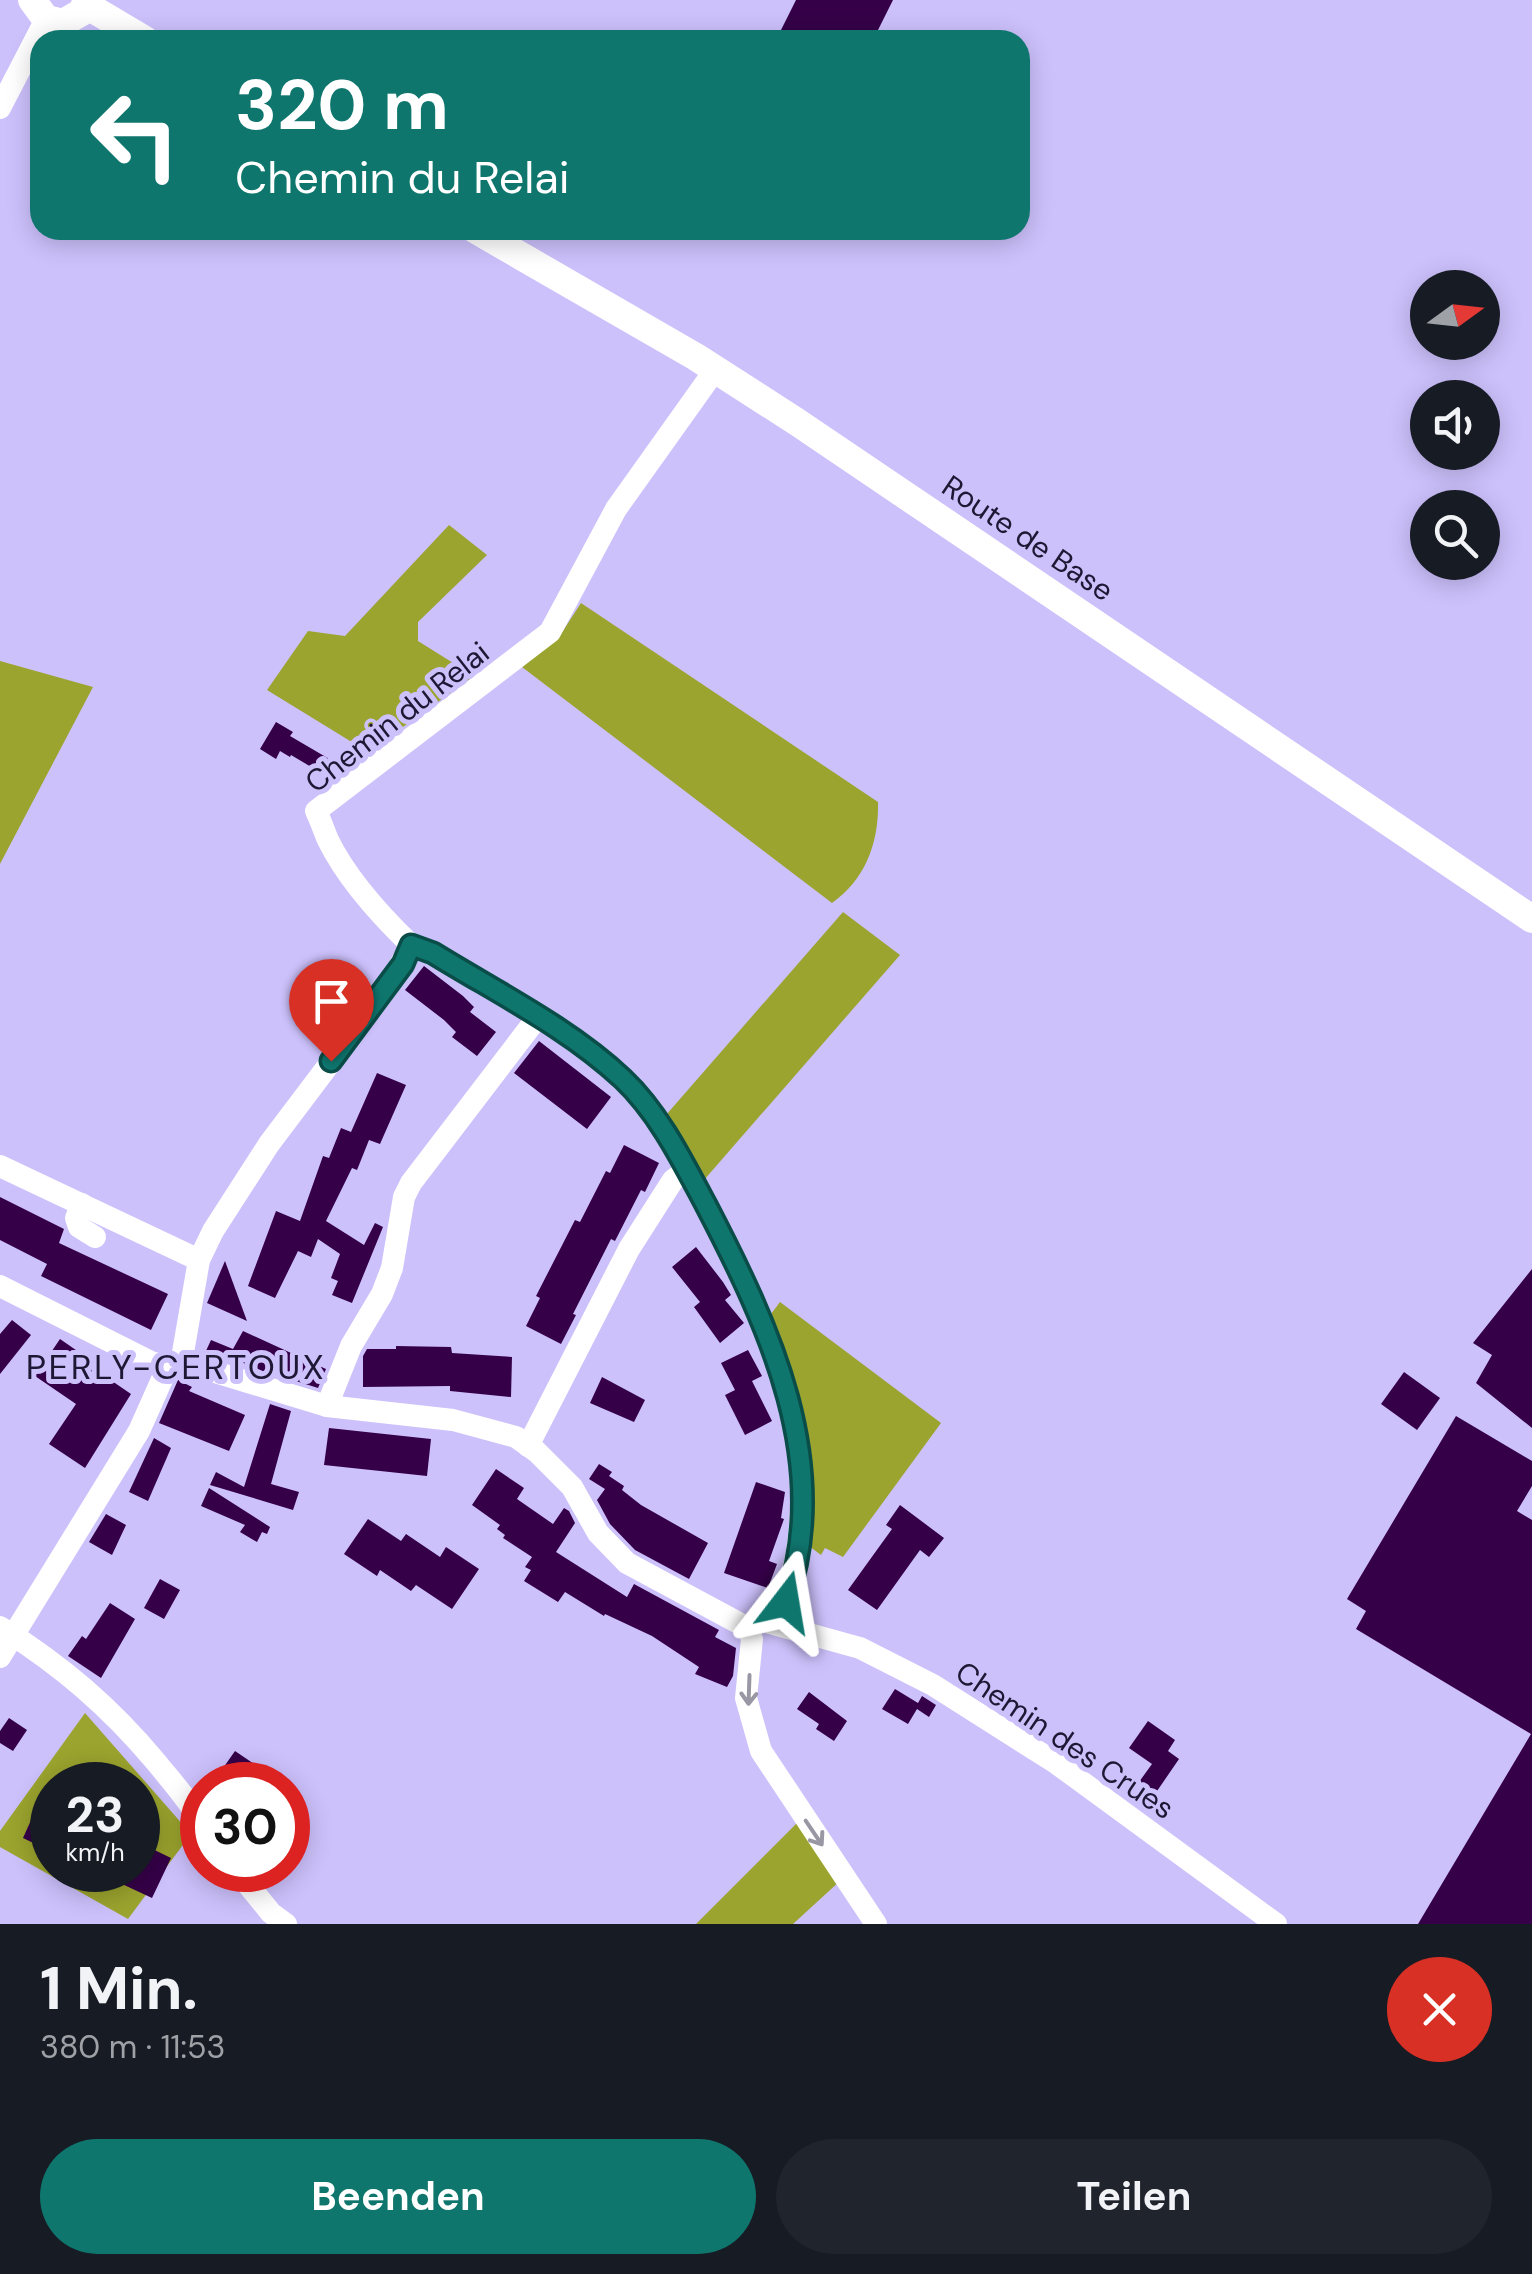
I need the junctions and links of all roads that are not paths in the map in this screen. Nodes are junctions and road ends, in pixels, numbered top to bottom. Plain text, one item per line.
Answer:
1 (86, 2) edge
2 (39, 10) edge
3 (129, 30) edge
4 (30, 33) edge
5 (0, 108) edge
6 (493, 240) edge
7 (715, 370) junction
8 (1532, 919) edge
9 (411, 945) junction
10 (537, 1018) junction
11 (0, 1166) edge
12 (687, 1170) junction
13 (82, 1204) junction
14 (95, 1237) dead end
15 (200, 1260) junction
16 (0, 1286) edge
17 (175, 1365) junction
18 (327, 1406) junction
19 (528, 1446) junction
20 (779, 1624) junction
21 (748, 1628) junction
22 (7, 1631) edge
23 (0, 1657) edge
24 (180, 1792) edge
25 (254, 1892) edge
26 (286, 1924) edge
27 (876, 1924) edge
28 (1276, 1924) edge

1 - 2 main road
1 - 3 main road
4 - 5 street
6 - 7 main road, Route de Base
7 - 8 main road, Route de Base
7 - 9 street, Chemin du Relai
9 - 10 street
9 - 15 street
10 - 12 street
10 - 18 street
11 - 13 street
12 - 19 street
12 - 20 street
13 - 14 street
13 - 15 street
15 - 17 street
16 - 17 street
17 - 18 street
17 - 22 street
18 - 19 street
19 - 21 street
20 - 21 street, Chemin des Crues
20 - 28 street, Chemin des Crues
21 -> 27 street
22 - 23 street
22 - 24 street
25 - 26 street

